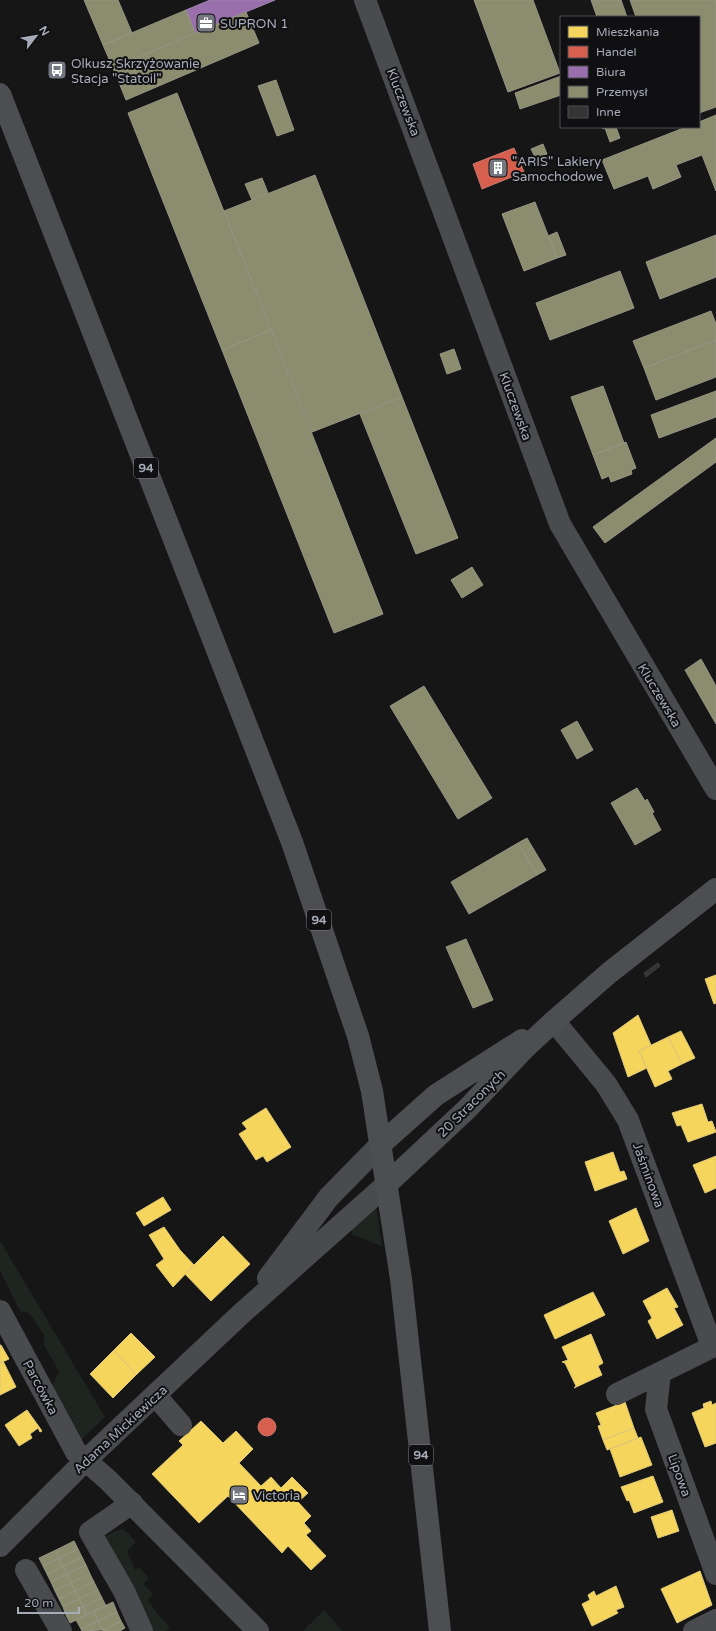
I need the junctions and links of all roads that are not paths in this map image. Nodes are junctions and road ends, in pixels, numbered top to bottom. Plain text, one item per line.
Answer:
1 (365, 0) edge
2 (0, 94) edge
3 (716, 789) edge
4 (716, 889) edge
5 (554, 1021) junction
6 (412, 1115) junction
7 (381, 1144) junction
8 (419, 1153) junction
9 (387, 1184) junction
10 (0, 1311) edge
11 (241, 1314) junction
12 (714, 1345) edge
13 (660, 1373) junction
14 (617, 1394) dead end
15 (155, 1395) junction
16 (181, 1425) dead end
17 (86, 1460) junction
18 (132, 1503) junction
19 (0, 1546) edge
20 (26, 1570) dead end
21 (716, 1574) edge
22 (716, 1620) edge
23 (61, 1631) edge
24 (142, 1631) edge
25 (258, 1631) edge
26 (440, 1631) edge
27 (694, 1631) edge

1 - 3 street, Kluczewska
2 - 7 main road, 94
4 - 5 main road, 20 Straconych
5 - 6 main road, 20 Straconych
5 - 8 main road, 20 Straconych
5 - 12 street, Jaśminowa
6 - 7 main road, 20 Straconych
6 - 8 main road
7 - 9 main road, 94
7 - 11 street, Adama Mickiewicza
8 - 9 main road, 20 Straconych
9 - 11 street, Adama Mickiewicza
9 - 26 main road, 94
10 - 17 street, Parcówka
11 - 15 street, Adama Mickiewicza
12 - 13 street
13 - 14 street
13 - 21 street, Lipowa
15 - 16 street
15 - 17 street, Adama Mickiewicza
17 - 18 street, Parcówka
17 - 19 street, Adama Mickiewicza
18 - 24 street
18 - 25 street, Parcówka
20 - 23 street
22 - 27 street

